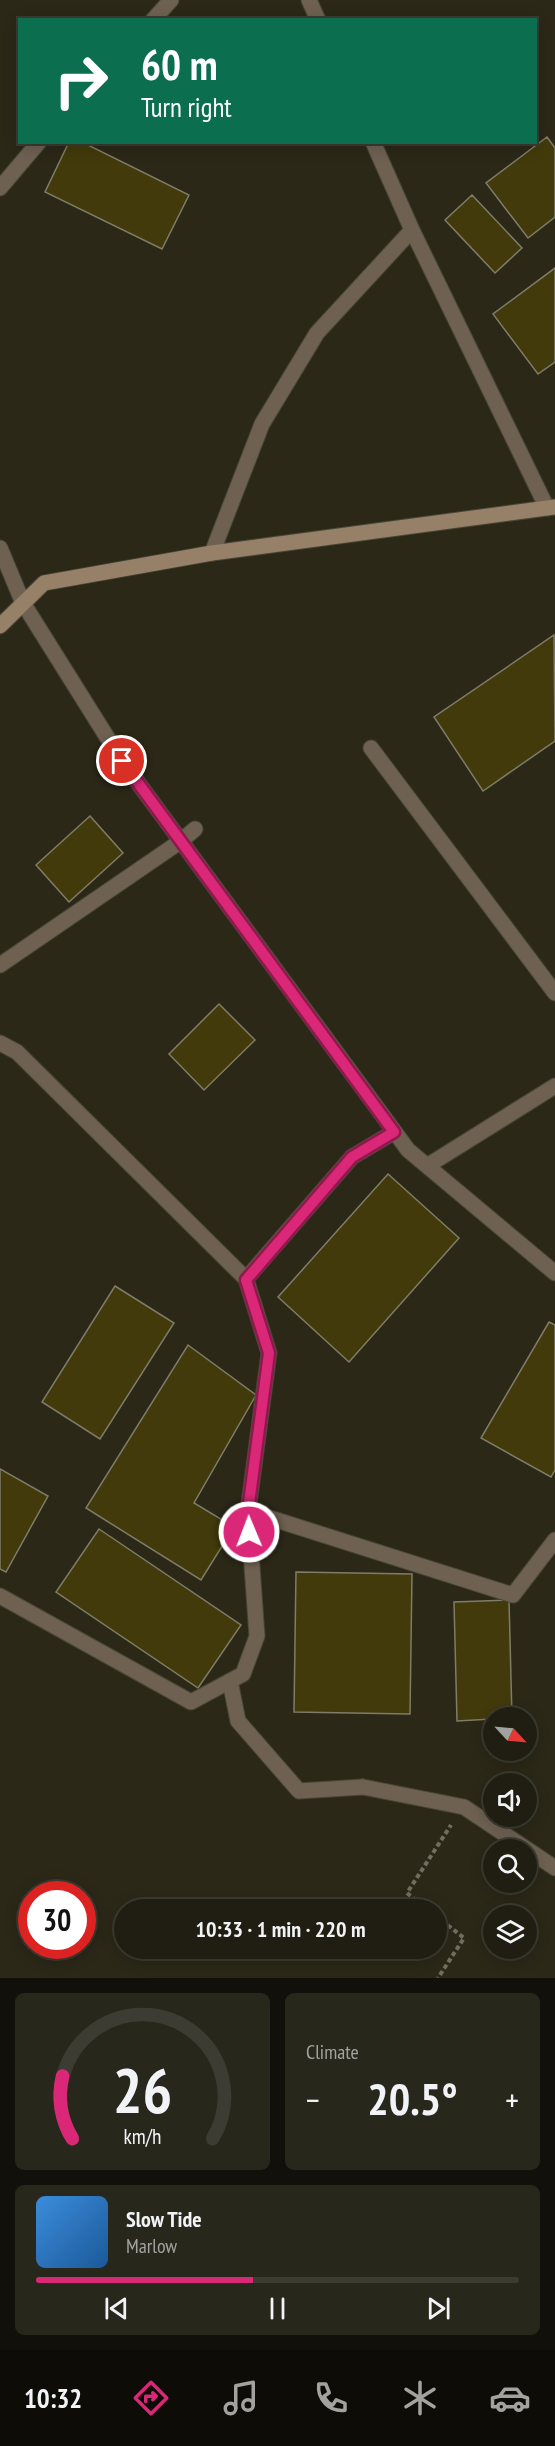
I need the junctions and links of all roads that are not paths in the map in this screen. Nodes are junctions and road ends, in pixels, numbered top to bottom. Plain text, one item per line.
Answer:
1 (171, 0) edge
2 (309, 0) edge
3 (155, 18) edge
4 (317, 18) edge
5 (37, 144) edge
6 (374, 144) edge
7 (0, 188) edge
8 (412, 230) junction
9 (551, 508) edge
10 (0, 548) edge
11 (212, 553) junction
12 (23, 603) junction
13 (0, 626) edge
14 (371, 748) dead end
15 (195, 829) dead end
16 (181, 841) junction
17 (0, 965) edge
18 (555, 993) edge
19 (0, 1043) edge
20 (555, 1086) edge
21 (394, 1132) junction
22 (426, 1166) junction
23 (555, 1273) edge
24 (246, 1280) junction
25 (248, 1511) junction
26 (555, 1540) edge
27 (0, 1596) edge
28 (230, 1681) junction
29 (555, 1868) edge

1 - 3 street
2 - 4 street
5 - 7 street
6 - 8 street
8 - 9 street
8 - 11 street
9 - 11 main road
10 - 12 street
11 - 12 main road
12 - 13 main road
12 - 16 street
14 - 18 street
15 - 16 street
16 - 17 street
16 - 21 street
19 - 24 street
20 - 22 street
21 - 22 street
21 - 24 street
22 - 23 street
24 - 25 street
25 - 26 street
25 - 28 street
27 - 28 street
28 - 29 street

